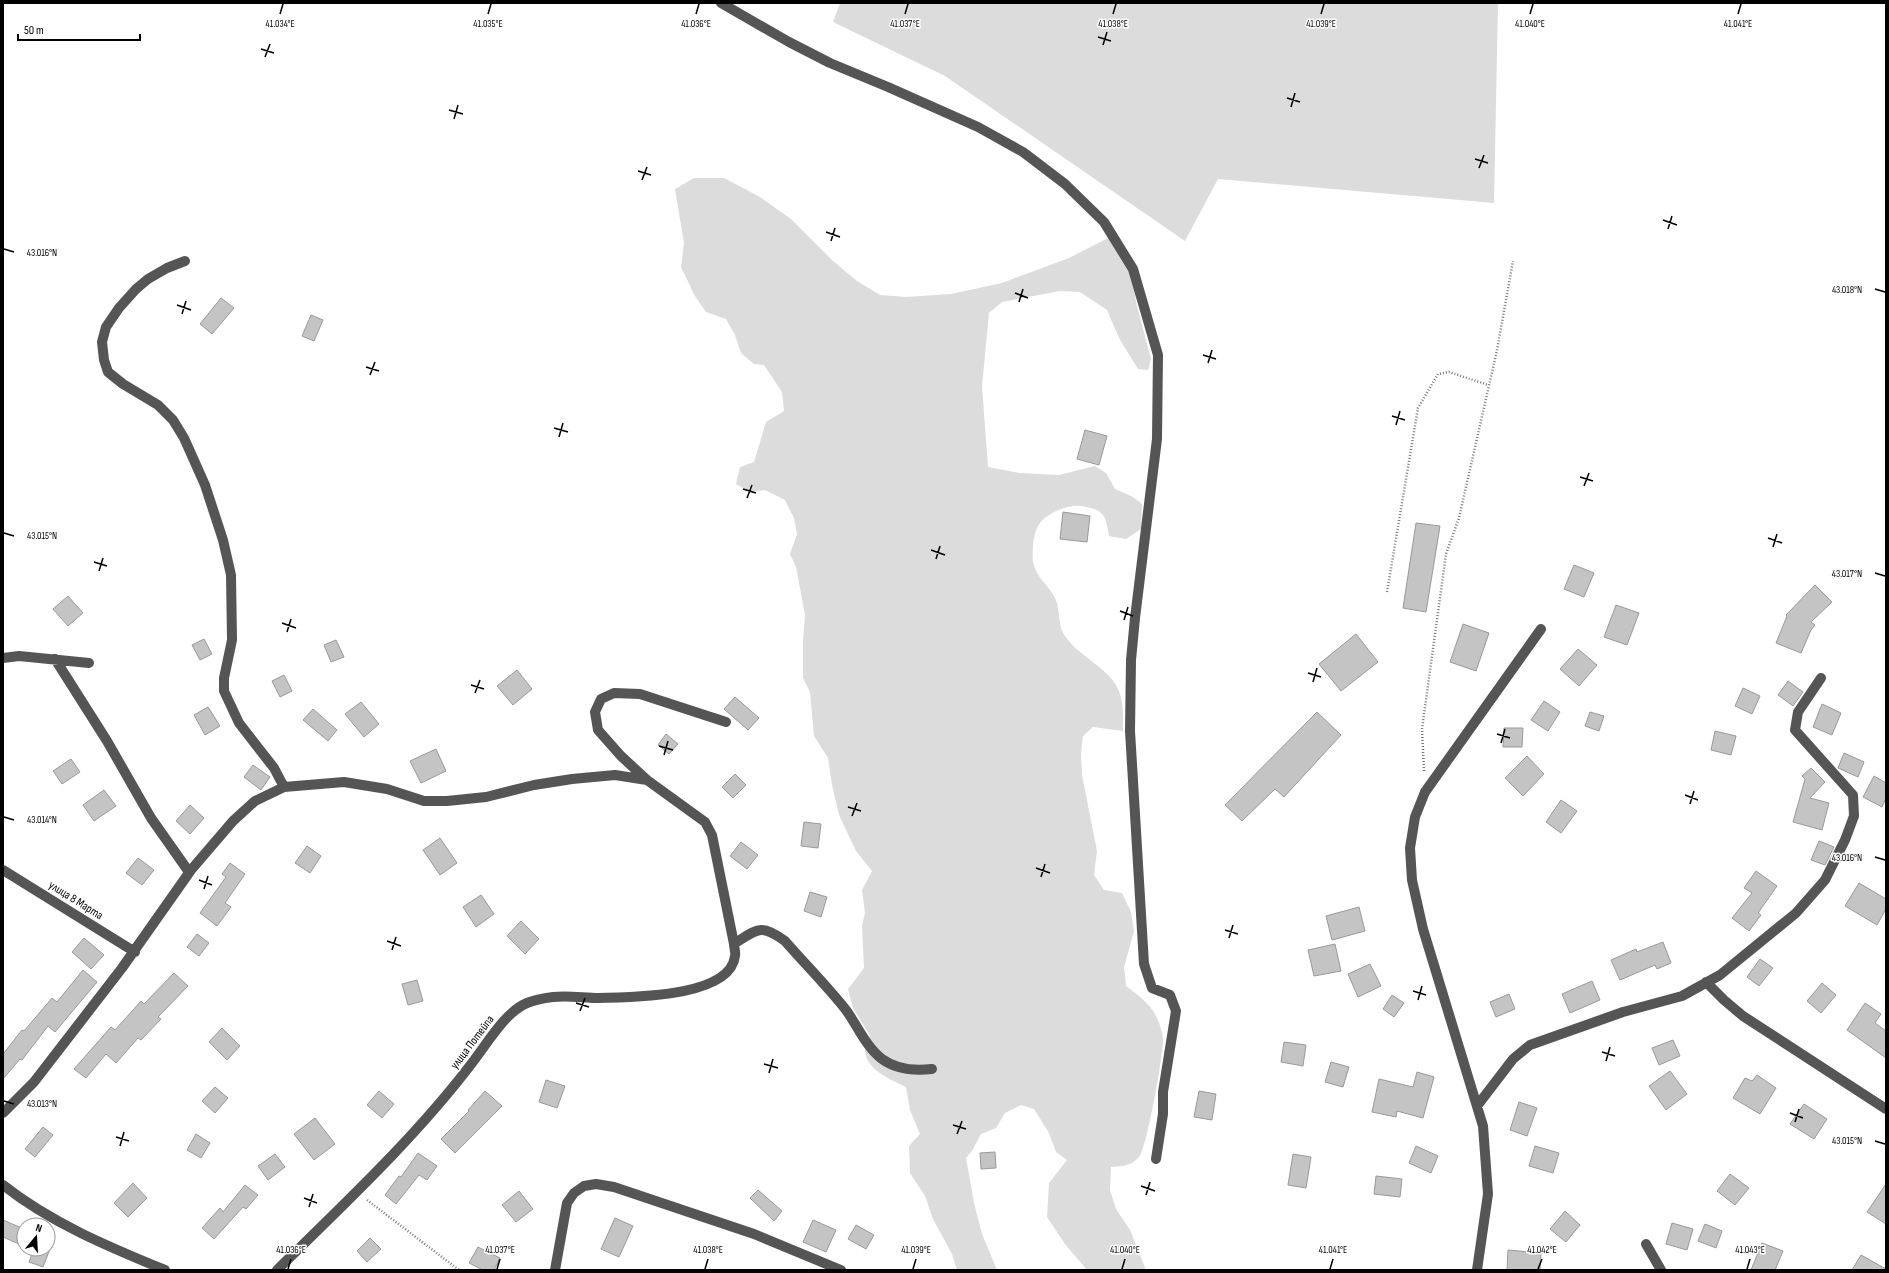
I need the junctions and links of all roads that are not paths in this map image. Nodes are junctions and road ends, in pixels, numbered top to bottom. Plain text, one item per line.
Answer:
1 (721, 3) edge
2 (185, 261) dead end
3 (1541, 630) dead end
4 (3, 658) edge
5 (55, 659) junction
6 (89, 663) dead end
7 (1821, 678) dead end
8 (726, 722) dead end
9 (646, 780) junction
10 (284, 787) junction
11 (3, 870) edge
12 (189, 872) junction
13 (734, 944) junction
14 (135, 952) junction
15 (1706, 982) junction
16 (932, 1069) dead end
17 (1477, 1106) junction
18 (1886, 1109) edge
19 (3, 1113) edge
20 (1156, 1159) dead end
21 (3, 1185) edge
22 (1646, 1244) dead end
23 (165, 1270) edge
24 (277, 1270) edge
25 (555, 1270) edge
26 (842, 1270) edge
27 (1477, 1270) edge
28 (1661, 1270) edge

1 - 20 street
2 - 10 street
3 - 17 street
4 - 5 street
5 - 6 street
5 - 12 street
7 - 15 street
8 - 9 street, улица Потейпа
9 - 10 street
9 - 13 street, улица Потейпа
10 - 12 street
11 - 14 street, улица 8 Марта
12 - 14 street
13 - 16 street
13 - 24 street, улица Потейпа
14 - 19 street
15 - 17 street
15 - 18 street
17 - 27 street
21 - 23 street
22 - 28 street
25 - 26 street

